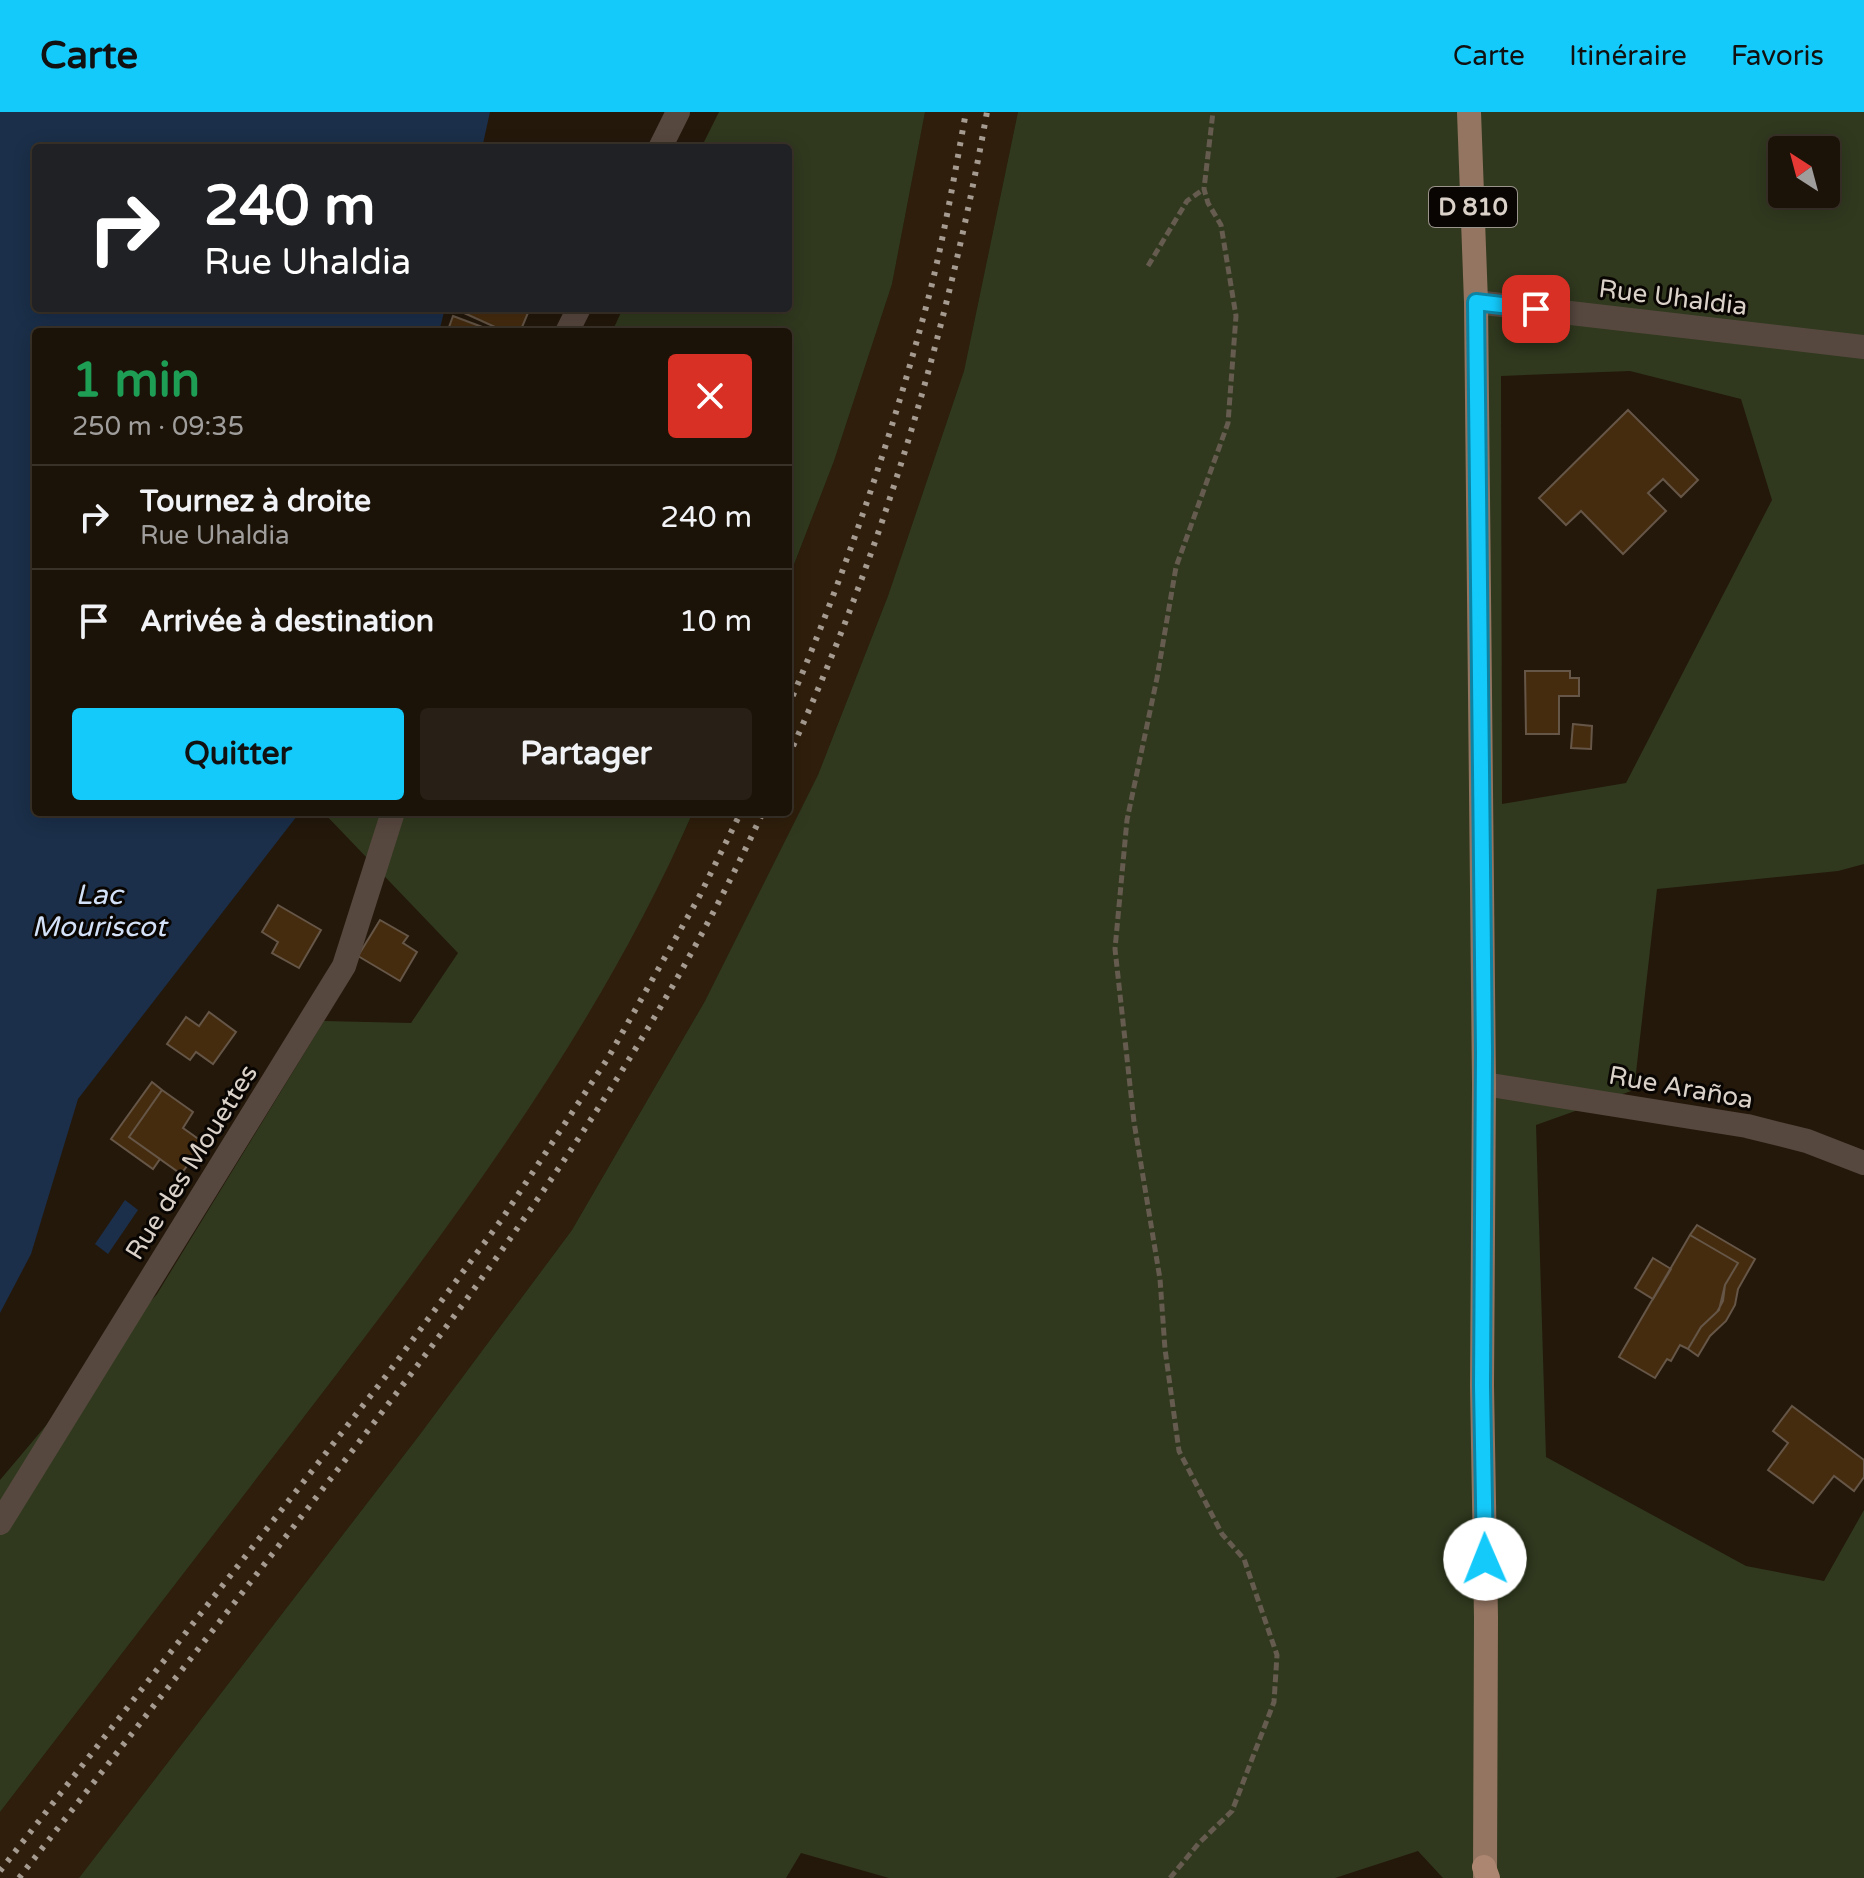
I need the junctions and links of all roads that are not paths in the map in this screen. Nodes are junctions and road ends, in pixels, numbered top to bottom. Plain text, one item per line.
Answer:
1 (678, 112) edge
2 (1469, 112) edge
3 (662, 144) edge
4 (1476, 302) junction
5 (1864, 347) edge
6 (392, 816) edge
7 (1484, 1084) junction
8 (1864, 1163) edge
9 (0, 1523) edge
10 (1486, 1874) edge

1 - 3 street
2 - 4 main road, D 810
4 - 5 street, Rue Uhaldia
4 - 7 main road, D 810
6 - 9 street, Rue des Mouettes
7 - 8 street, Rue Arañoa
7 - 10 main road, D 810

